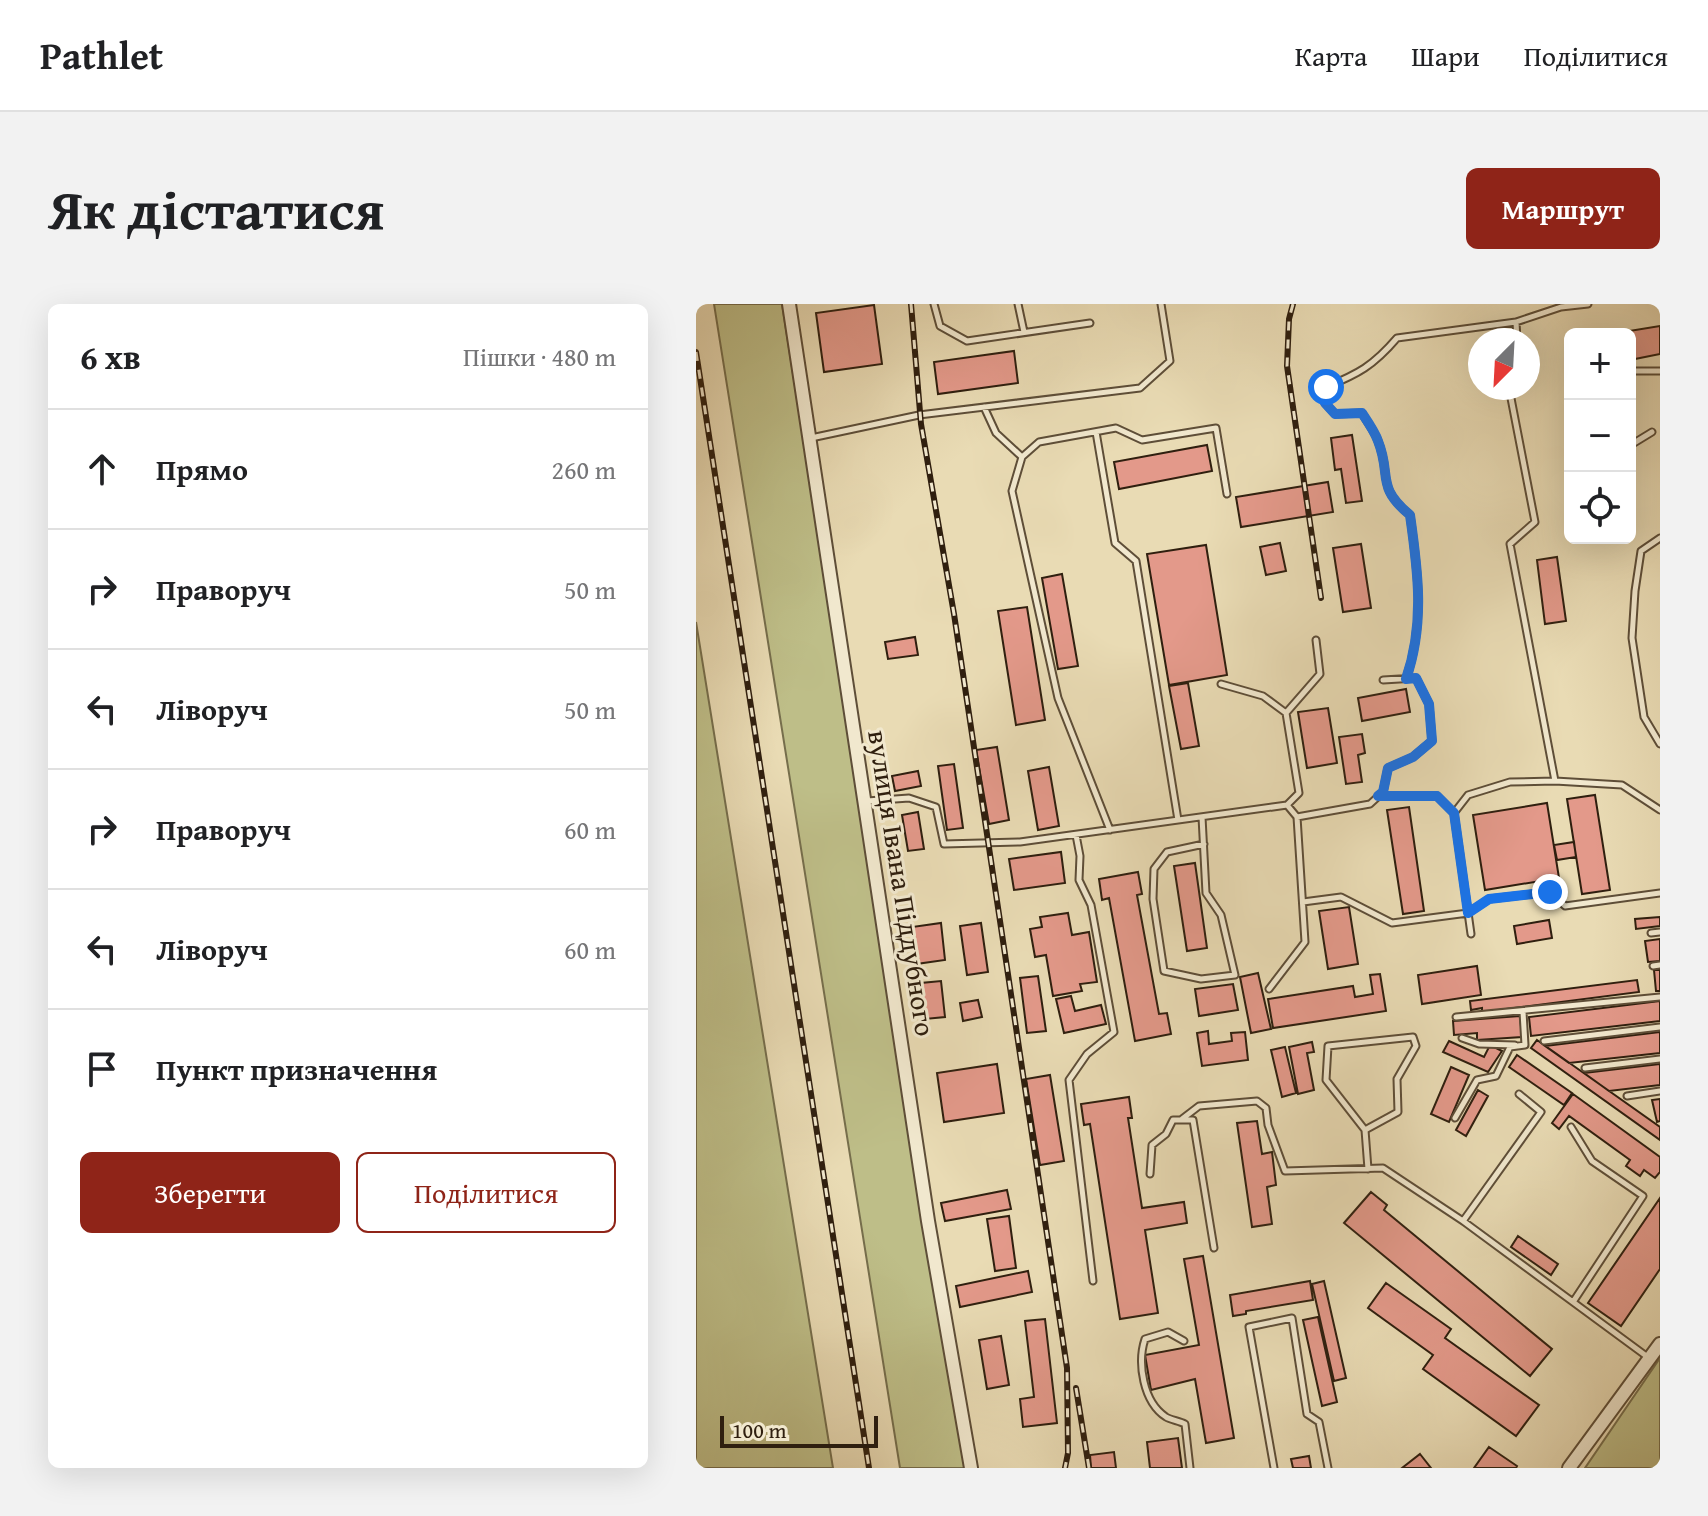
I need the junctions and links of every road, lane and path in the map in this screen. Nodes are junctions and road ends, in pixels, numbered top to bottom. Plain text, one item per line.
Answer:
1 (789, 304) edge
2 (934, 304) edge
3 (1018, 304) edge
4 (1161, 304) edge
5 (1588, 304) edge
6 (1516, 322) junction
7 (1090, 323) dead end
8 (1516, 328) edge
9 (1024, 332) junction
10 (1636, 371) edge
11 (1660, 371) edge
12 (1511, 400) edge
13 (984, 407) junction
14 (1096, 432) junction
15 (1652, 432) dead end
16 (811, 438) junction
17 (1636, 442) edge
18 (1022, 457) junction
19 (1227, 494) dead end
20 (1660, 538) edge
21 (1316, 640) dead end
22 (1406, 679) junction
23 (1383, 680) dead end
24 (1221, 684) dead end
25 (1286, 713) junction
26 (1660, 744) edge
27 (1555, 781) junction
28 (1378, 796) junction
29 (866, 801) junction
30 (1287, 805) junction
31 (1660, 810) edge
32 (1454, 813) junction
33 (1202, 817) junction
34 (1297, 817) junction
35 (1178, 820) junction
36 (1110, 830) junction
37 (1076, 835) junction
38 (1204, 844) junction
39 (1660, 893) edge
40 (1303, 902) junction
41 (1468, 913) junction
42 (1660, 932) edge
43 (1651, 933) dead end
44 (1471, 934) dead end
45 (1269, 989) dead end
46 (1660, 997) edge
47 (1523, 1012) junction
48 (1456, 1017) dead end
49 (1660, 1027) edge
50 (1462, 1038) dead end
51 (1544, 1041) dead end
52 (1520, 1046) junction
53 (1660, 1059) edge
54 (1585, 1068) dead end
55 (1660, 1091) edge
56 (1519, 1094) dead end
57 (1627, 1096) dead end
58 (1455, 1118) dead end
59 (1182, 1119) junction
60 (1571, 1127) dead end
61 (1365, 1130) junction
62 (1368, 1169) junction
63 (1150, 1174) dead end
64 (1463, 1221) junction
65 (1214, 1248) dead end
66 (1093, 1281) dead end
67 (1573, 1302) junction
68 (1184, 1341) dead end
69 (1660, 1344) edge
70 (1650, 1359) junction
71 (971, 1468) edge
72 (1190, 1468) edge
73 (1274, 1468) edge
74 (1328, 1468) edge
75 (1569, 1468) edge

1 - 16 street, вулиця Івана Піддубного
2 - 9 lane
3 - 9 lane
4 - 13 lane
5 - 6 lane
6 - 8 lane
6 - 22 lane
7 - 9 lane
10 - 11 lane
12 - 27 lane
13 - 16 lane
13 - 18 lane
14 - 18 lane
14 - 19 lane
14 - 35 lane
15 - 17 lane
16 - 29 street, вулиця Івана Піддубного
18 - 36 lane
20 - 26 lane
21 - 25 lane
22 - 23 lane
22 - 28 lane
24 - 25 lane
25 - 30 lane
27 - 31 lane
27 - 32 lane
28 - 32 lane
28 - 34 lane
29 - 37 lane
29 - 71 street, вулиця Івана Піддубного
30 - 33 lane
30 - 34 lane
32 - 41 lane
33 - 35 lane
33 - 38 lane
34 - 40 lane
35 - 36 lane
36 - 37 lane
37 - 66 lane
38 - 38 lane
39 - 41 lane
40 - 41 lane
40 - 45 lane
41 - 44 lane
42 - 43 lane
46 - 47 lane
47 - 48 lane
47 - 52 lane
49 - 51 lane
50 - 52 lane
52 - 58 lane
53 - 54 lane
55 - 57 lane
56 - 64 lane
59 - 62 lane
59 - 63 lane
59 - 65 lane
60 - 67 lane
61 - 61 lane
61 - 62 lane
62 - 64 lane
64 - 67 lane
67 - 70 lane
68 - 72 lane
69 - 70 street
70 - 75 street
73 - 74 lane

